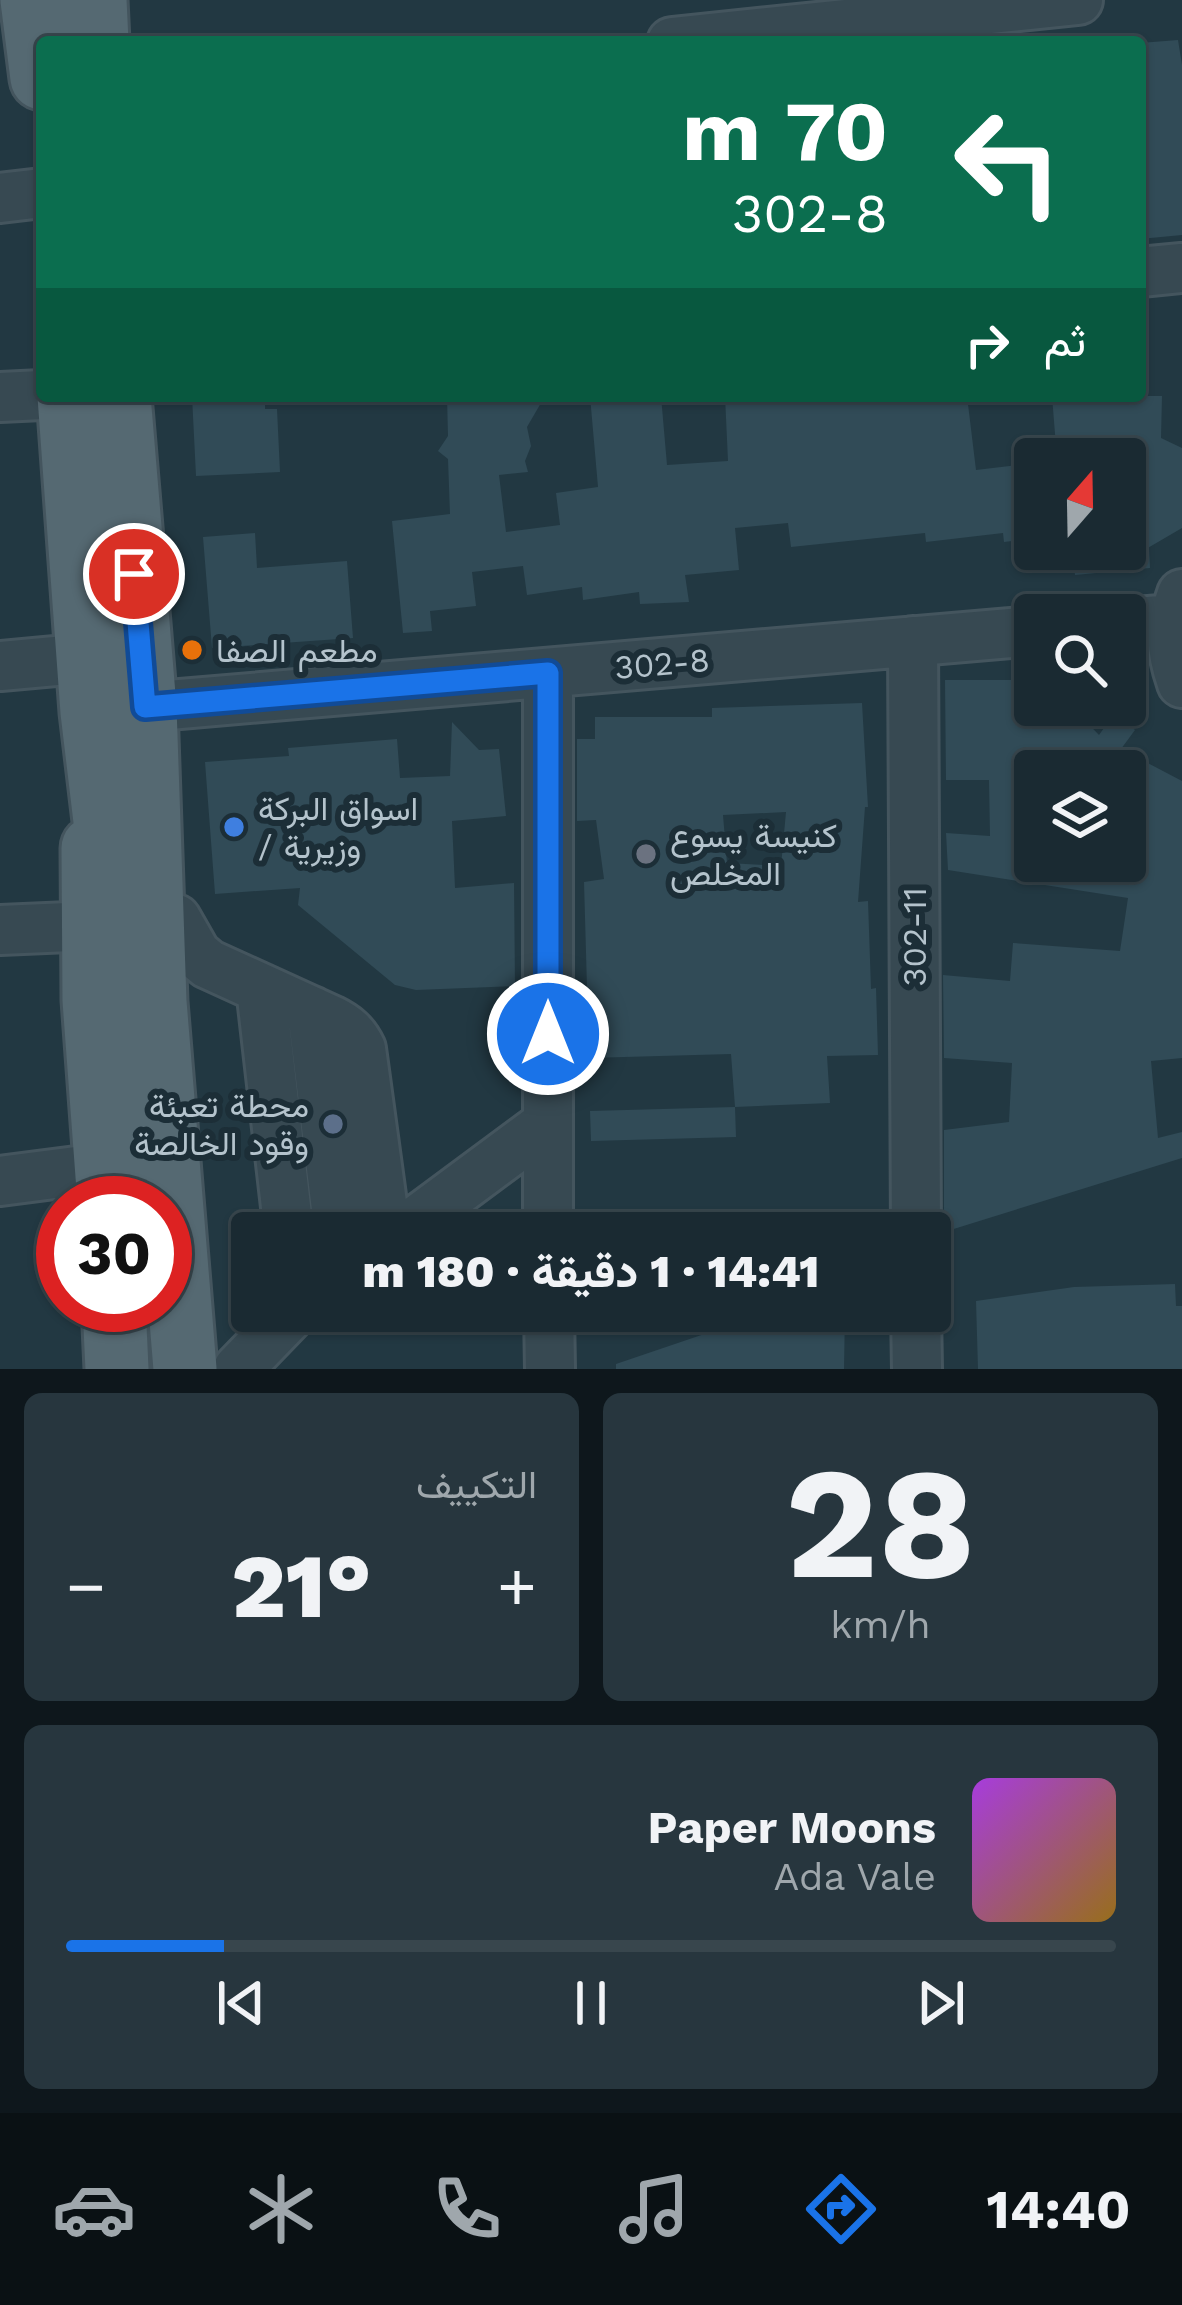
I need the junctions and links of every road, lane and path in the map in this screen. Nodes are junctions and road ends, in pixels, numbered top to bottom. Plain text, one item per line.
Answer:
1 (95, 0) edge
2 (1078, 0) edge
3 (25, 5) edge
4 (97, 36) edge
5 (730, 36) edge
6 (36, 52) edge
7 (36, 195) edge
8 (0, 199) edge
9 (1182, 268) edge
10 (1146, 271) edge
11 (36, 395) edge
12 (0, 397) edge
13 (69, 402) edge
14 (119, 402) edge
15 (1177, 606) edge
16 (1146, 616) edge
17 (1014, 633) edge
18 (913, 641) junction
19 (88, 658) junction
20 (0, 666) edge
21 (548, 673) junction
22 (1182, 682) edge
23 (129, 734) junction
24 (176, 919) junction
25 (92, 926) junction
26 (0, 930) edge
27 (261, 988) junction
28 (141, 1002) junction
29 (312, 1011) junction
30 (548, 1124) junction
31 (118, 1176) edge
32 (122, 1176) edge
33 (0, 1181) edge
34 (36, 1184) edge
35 (287, 1212) edge
36 (336, 1212) edge
37 (383, 1212) edge
38 (429, 1212) edge
39 (548, 1212) edge
40 (916, 1212) edge
41 (115, 1332) edge
42 (154, 1332) edge
43 (274, 1332) edge
44 (549, 1332) edge
45 (916, 1332) edge
46 (117, 1369) edge
47 (157, 1369) edge
48 (185, 1369) edge
49 (226, 1369) edge
50 (238, 1369) edge
51 (550, 1369) edge
52 (916, 1369) edge

1 - 4 main road
2 - 5 street
3 - 6 main road
7 - 8 street
9 - 10 street
11 - 12 street
13 - 19 main road
14 - 23 main road
15 - 16 street
15 - 22 street
17 - 18 street, 302-8
18 - 21 street, 302-8
18 - 40 street, 302-11
19 - 20 street
19 - 23 main road
21 - 23 street, 302-8
21 - 30 street
23 - 24 main road
23 - 25 main road
23 - 28 main road
24 - 27 street
24 - 49 main road
25 - 26 street
25 - 31 main road
27 - 29 street
27 - 35 street
28 - 32 main road
28 - 48 main road
29 - 36 street
29 - 37 street
30 - 38 street
30 - 39 street
33 - 34 street
41 - 46 main road
42 - 47 main road
43 - 50 street
44 - 51 street
45 - 52 street

